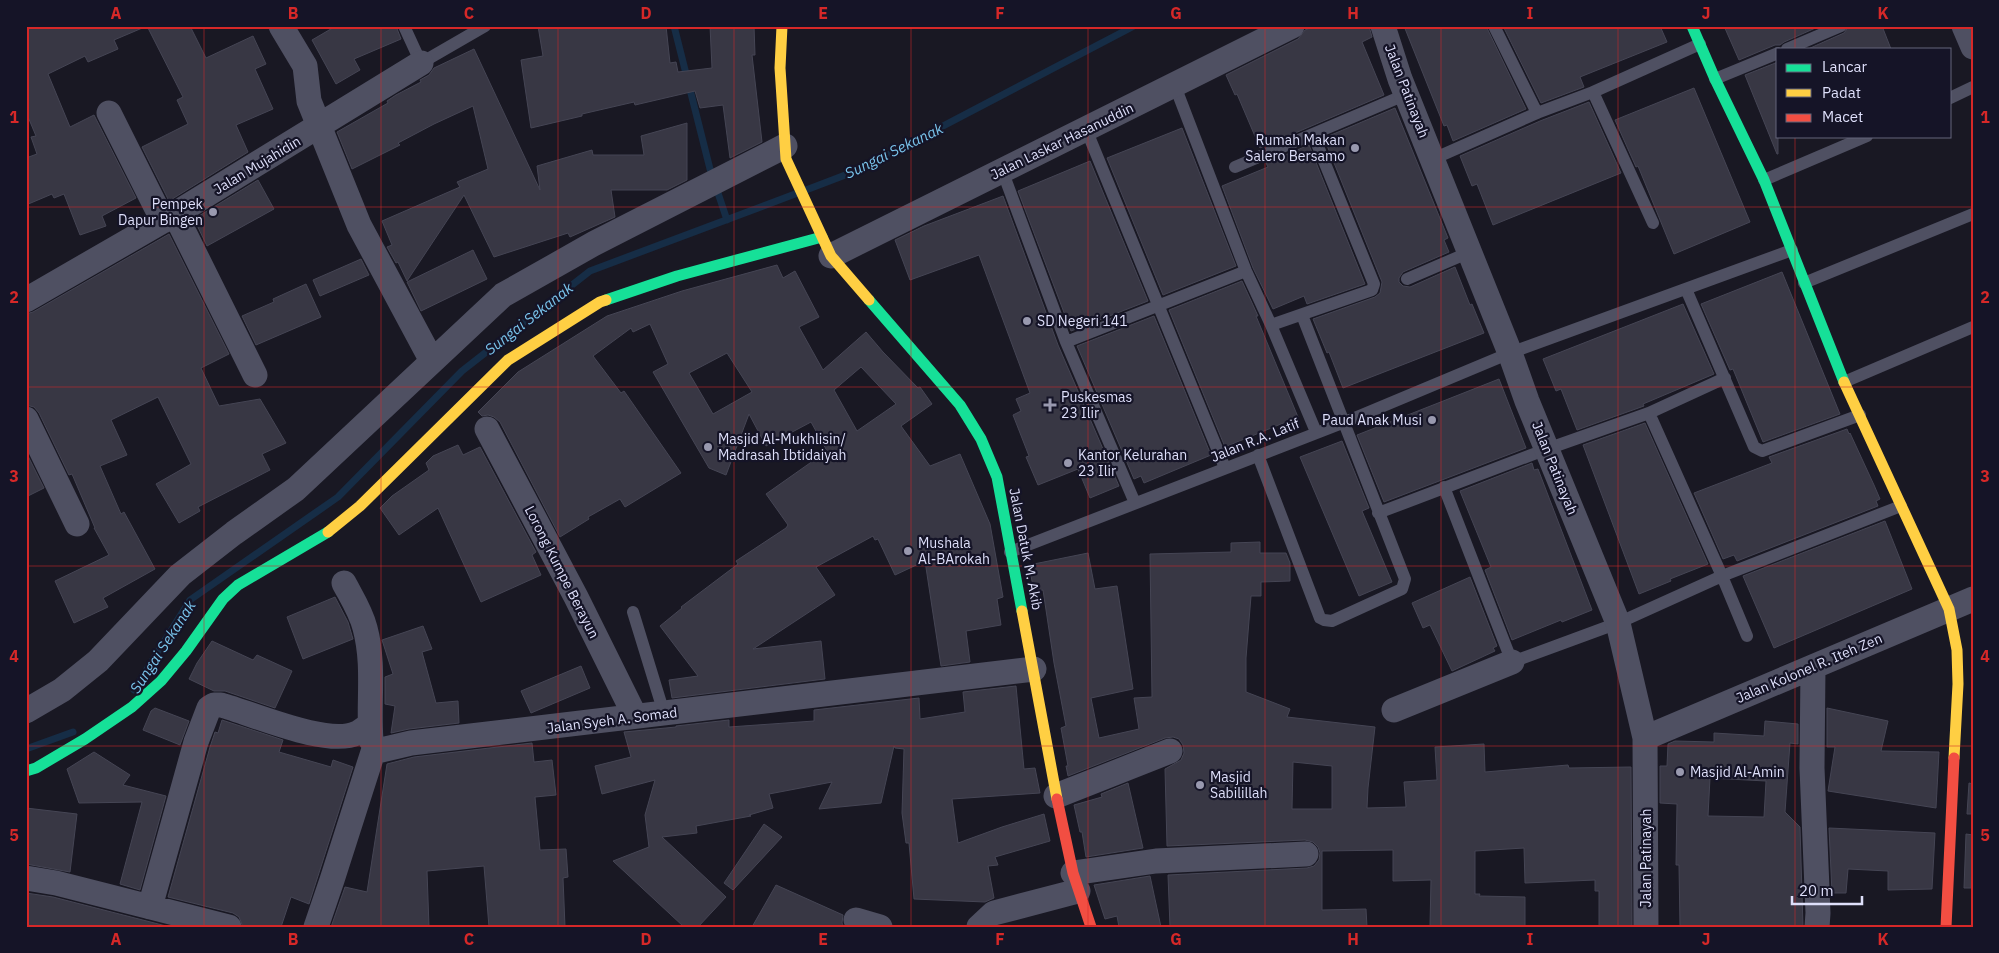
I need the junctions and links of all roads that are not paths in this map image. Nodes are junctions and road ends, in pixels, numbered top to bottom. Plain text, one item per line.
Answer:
1 (281, 26) edge
2 (404, 26) edge
3 (485, 26) edge
4 (782, 26) edge
5 (1292, 26) edge
6 (1383, 26) edge
7 (1494, 26) edge
8 (1692, 26) edge
9 (1841, 26) edge
10 (1964, 26) edge
11 (1700, 44) junction
12 (1973, 47) edge
13 (1789, 48) edge
14 (1776, 54) edge
15 (421, 64) junction
16 (1715, 79) junction
17 (1175, 86) junction
18 (1973, 87) edge
19 (1593, 92) junction
20 (1406, 94) junction
21 (1952, 97) edge
22 (109, 113) dead end
23 (1536, 113) junction
24 (319, 126) junction
25 (1086, 129) junction
26 (1313, 134) junction
27 (1862, 138) edge
28 (785, 152) junction
29 (1432, 159) junction
30 (1235, 167) dead end
31 (1002, 170) junction
32 (1764, 180) junction
33 (1973, 214) edge
34 (169, 217) junction
35 (1653, 224) dead end
36 (824, 241) junction
37 (1792, 250) junction
38 (1470, 252) junction
39 (1246, 271) junction
40 (1407, 279) dead end
41 (1804, 283) junction
42 (1686, 289) junction
43 (26, 300) edge
44 (1159, 306) junction
45 (1302, 316) junction
46 (1271, 325) junction
47 (1973, 327) edge
48 (1066, 342) junction
49 (1510, 353) junction
50 (432, 361) junction
51 (255, 375) dead end
52 (1725, 378) junction
53 (1844, 382) junction
54 (1649, 413) junction
55 (1860, 415) junction
56 (26, 420) edge
57 (1345, 422) junction
58 (487, 429) dead end
59 (1316, 432) junction
60 (1547, 449) junction
61 (1258, 455) junction
62 (1225, 468) junction
63 (1444, 488) junction
64 (1135, 503) junction
65 (1901, 506) junction
66 (1378, 513) junction
67 (77, 524) dead end
68 (1010, 552) junction
69 (1722, 576) junction
70 (344, 583) dead end
71 (1973, 599) edge
72 (1949, 609) junction
73 (633, 612) dead end
74 (1618, 623) junction
75 (1747, 636) dead end
76 (1512, 662) junction
77 (1812, 667) junction
78 (1034, 669) junction
79 (1394, 710) dead end
80 (26, 711) edge
81 (664, 713) junction
82 (635, 716) junction
83 (370, 724) junction
84 (1645, 738) junction
85 (1170, 751) dead end
86 (372, 752) junction
87 (26, 771) edge
88 (1056, 796) junction
89 (1306, 854) dead end
90 (26, 878) edge
91 (1076, 882) junction
92 (150, 907) junction
93 (856, 920) dead end
94 (229, 927) edge
95 (316, 927) edge
96 (880, 927) edge
97 (978, 927) edge
98 (1091, 927) edge
99 (1646, 927) edge
100 (1817, 927) edge
101 (1946, 927) edge

1 - 24 street
2 - 15 lane
3 - 15 lane, Jalan Mujahidin
4 - 28 street
5 - 17 street, Jalan Laskar Hasanuddin
6 - 20 street, Jalan Patinayah
7 - 23 lane
8 - 11 street
9 - 13 lane
10 - 12 street
11 - 16 street
11 - 19 lane
14 - 16 lane
15 - 24 street, Jalan Mujahidin
16 - 32 street
17 - 25 street, Jalan Laskar Hasanuddin
17 - 39 lane
18 - 21 lane
19 - 23 lane
19 - 35 lane
20 - 26 lane
20 - 29 street, Jalan Patinayah
22 - 34 street
23 - 29 lane
24 - 34 street, Jalan Mujahidin
24 - 50 street
25 - 31 street, Jalan Laskar Hasanuddin
25 - 44 lane
26 - 30 lane
26 - 45 lane
27 - 32 lane
28 - 36 street, Jalan Datuk M. Akib
28 - 50 street
29 - 38 street, Jalan Patinayah
31 - 36 street, Jalan Laskar Hasanuddin
31 - 48 lane
32 - 37 street
33 - 41 lane
34 - 43 street, Jalan Mujahidin
34 - 51 street
36 - 68 street, Jalan Datuk M. Akib
36 - 87 street
37 - 41 street
37 - 42 lane, Jalan R.A. Latif
38 - 40 lane
38 - 49 street, Jalan Patinayah
39 - 44 lane
39 - 46 lane
41 - 53 street
42 - 49 lane, Jalan R.A. Latif
42 - 52 lane
44 - 48 lane
44 - 62 lane
45 - 46 lane
45 - 57 lane
46 - 59 lane
47 - 53 lane
48 - 64 lane
49 - 57 lane, Jalan R.A. Latif
49 - 60 street, Jalan Patinayah
50 - 80 street
52 - 54 lane
52 - 55 lane
53 - 55 street
54 - 60 lane
54 - 69 lane
55 - 65 street
56 - 67 street
57 - 59 lane, Jalan R.A. Latif
57 - 66 lane
58 - 82 street, Lorong Kumpe Berayun
59 - 61 lane, Jalan R.A. Latif
60 - 63 lane
60 - 74 street, Jalan Patinayah
61 - 62 lane, Jalan R.A. Latif
61 - 66 lane
62 - 64 lane, Jalan R.A. Latif
63 - 66 lane
63 - 76 lane
64 - 68 lane, Jalan R.A. Latif
65 - 69 lane
65 - 72 street
68 - 78 street, Jalan Datuk M. Akib
69 - 74 lane
69 - 75 lane
70 - 83 street
71 - 72 street, Jalan Kolonel R. Iteh Zen
72 - 77 street, Jalan Kolonel R. Iteh Zen
72 - 101 street
73 - 81 lane
74 - 76 lane
74 - 84 street, Jalan Patinayah
76 - 79 street
77 - 84 street, Jalan Kolonel R. Iteh Zen
77 - 100 street
78 - 81 street, Jalan Syeh A. Somad
78 - 88 street, Jalan Datuk M. Akib
81 - 82 street, Jalan Syeh A. Somad
82 - 86 street, Jalan Syeh A. Somad
83 - 86 street
83 - 92 street
84 - 99 street, Jalan Patinayah
85 - 88 street
86 - 95 street
88 - 91 street, Jalan Datuk M. Akib
89 - 91 street
90 - 92 street
91 - 97 street
91 - 98 street, Jalan Datuk M. Akib
92 - 94 street
93 - 96 street

